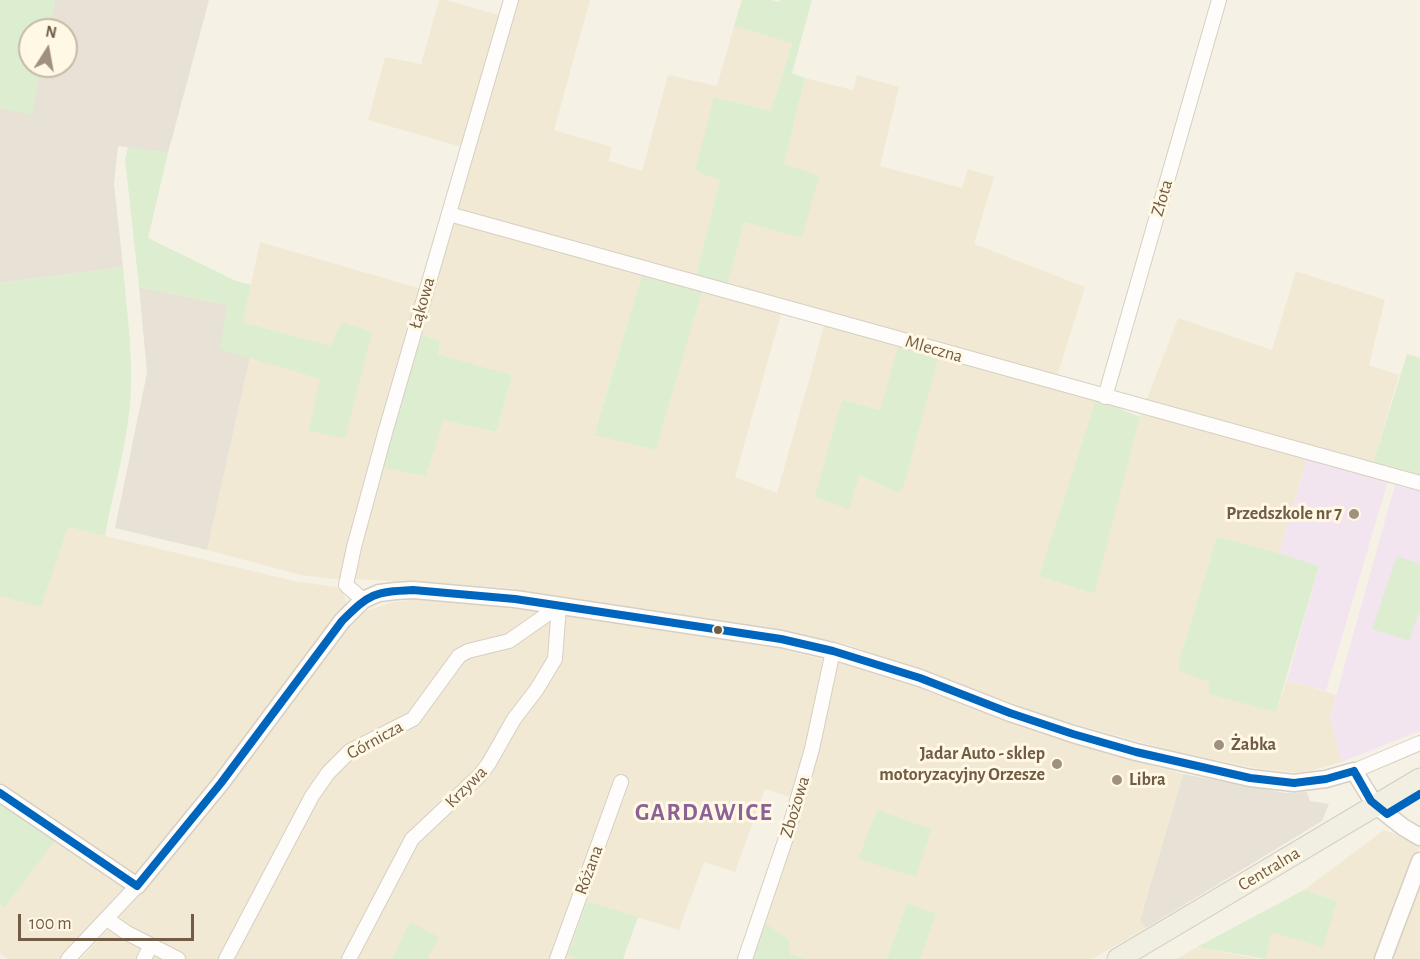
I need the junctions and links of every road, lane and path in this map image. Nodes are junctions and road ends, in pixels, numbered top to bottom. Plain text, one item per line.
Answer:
1 (511, 0) edge
2 (1219, 0) edge
3 (449, 214) junction
4 (1105, 397) junction
5 (1420, 483) edge
6 (363, 600) junction
7 (560, 606) junction
8 (833, 651) junction
9 (1420, 743) edge
10 (1354, 771) junction
11 (1420, 778) edge
12 (621, 782) dead end
13 (0, 793) edge
14 (1420, 794) edge
15 (1381, 810) junction
16 (1420, 837) edge
17 (1420, 861) edge
18 (137, 886) junction
19 (107, 919) junction
20 (151, 945) junction
21 (68, 959) edge
22 (144, 959) edge
23 (178, 959) edge
24 (226, 959) edge
25 (349, 959) edge
26 (557, 959) edge
27 (745, 959) edge
28 (1118, 959) edge
29 (1145, 959) edge
30 (1383, 959) edge

1 - 3 street, Łąkowa
2 - 4 street, Złota
3 - 4 street, Mleczna
3 - 6 street, Łąkowa
4 - 5 street, Mleczna
6 - 7 street
6 - 18 street
7 - 8 street
7 - 24 street, Górnicza
7 - 25 street, Krzywa
8 - 10 street
8 - 27 street, Zbożowa
9 - 10 street
10 - 15 street
11 - 15 main road, Centralna
12 - 26 street, Różana
13 - 18 street
14 - 15 main road, Centralna
15 - 16 street
15 - 28 main road, Centralna
15 - 29 main road, Centralna
17 - 30 street
18 - 19 street
19 - 20 street
19 - 21 street
20 - 22 street
20 - 23 street

